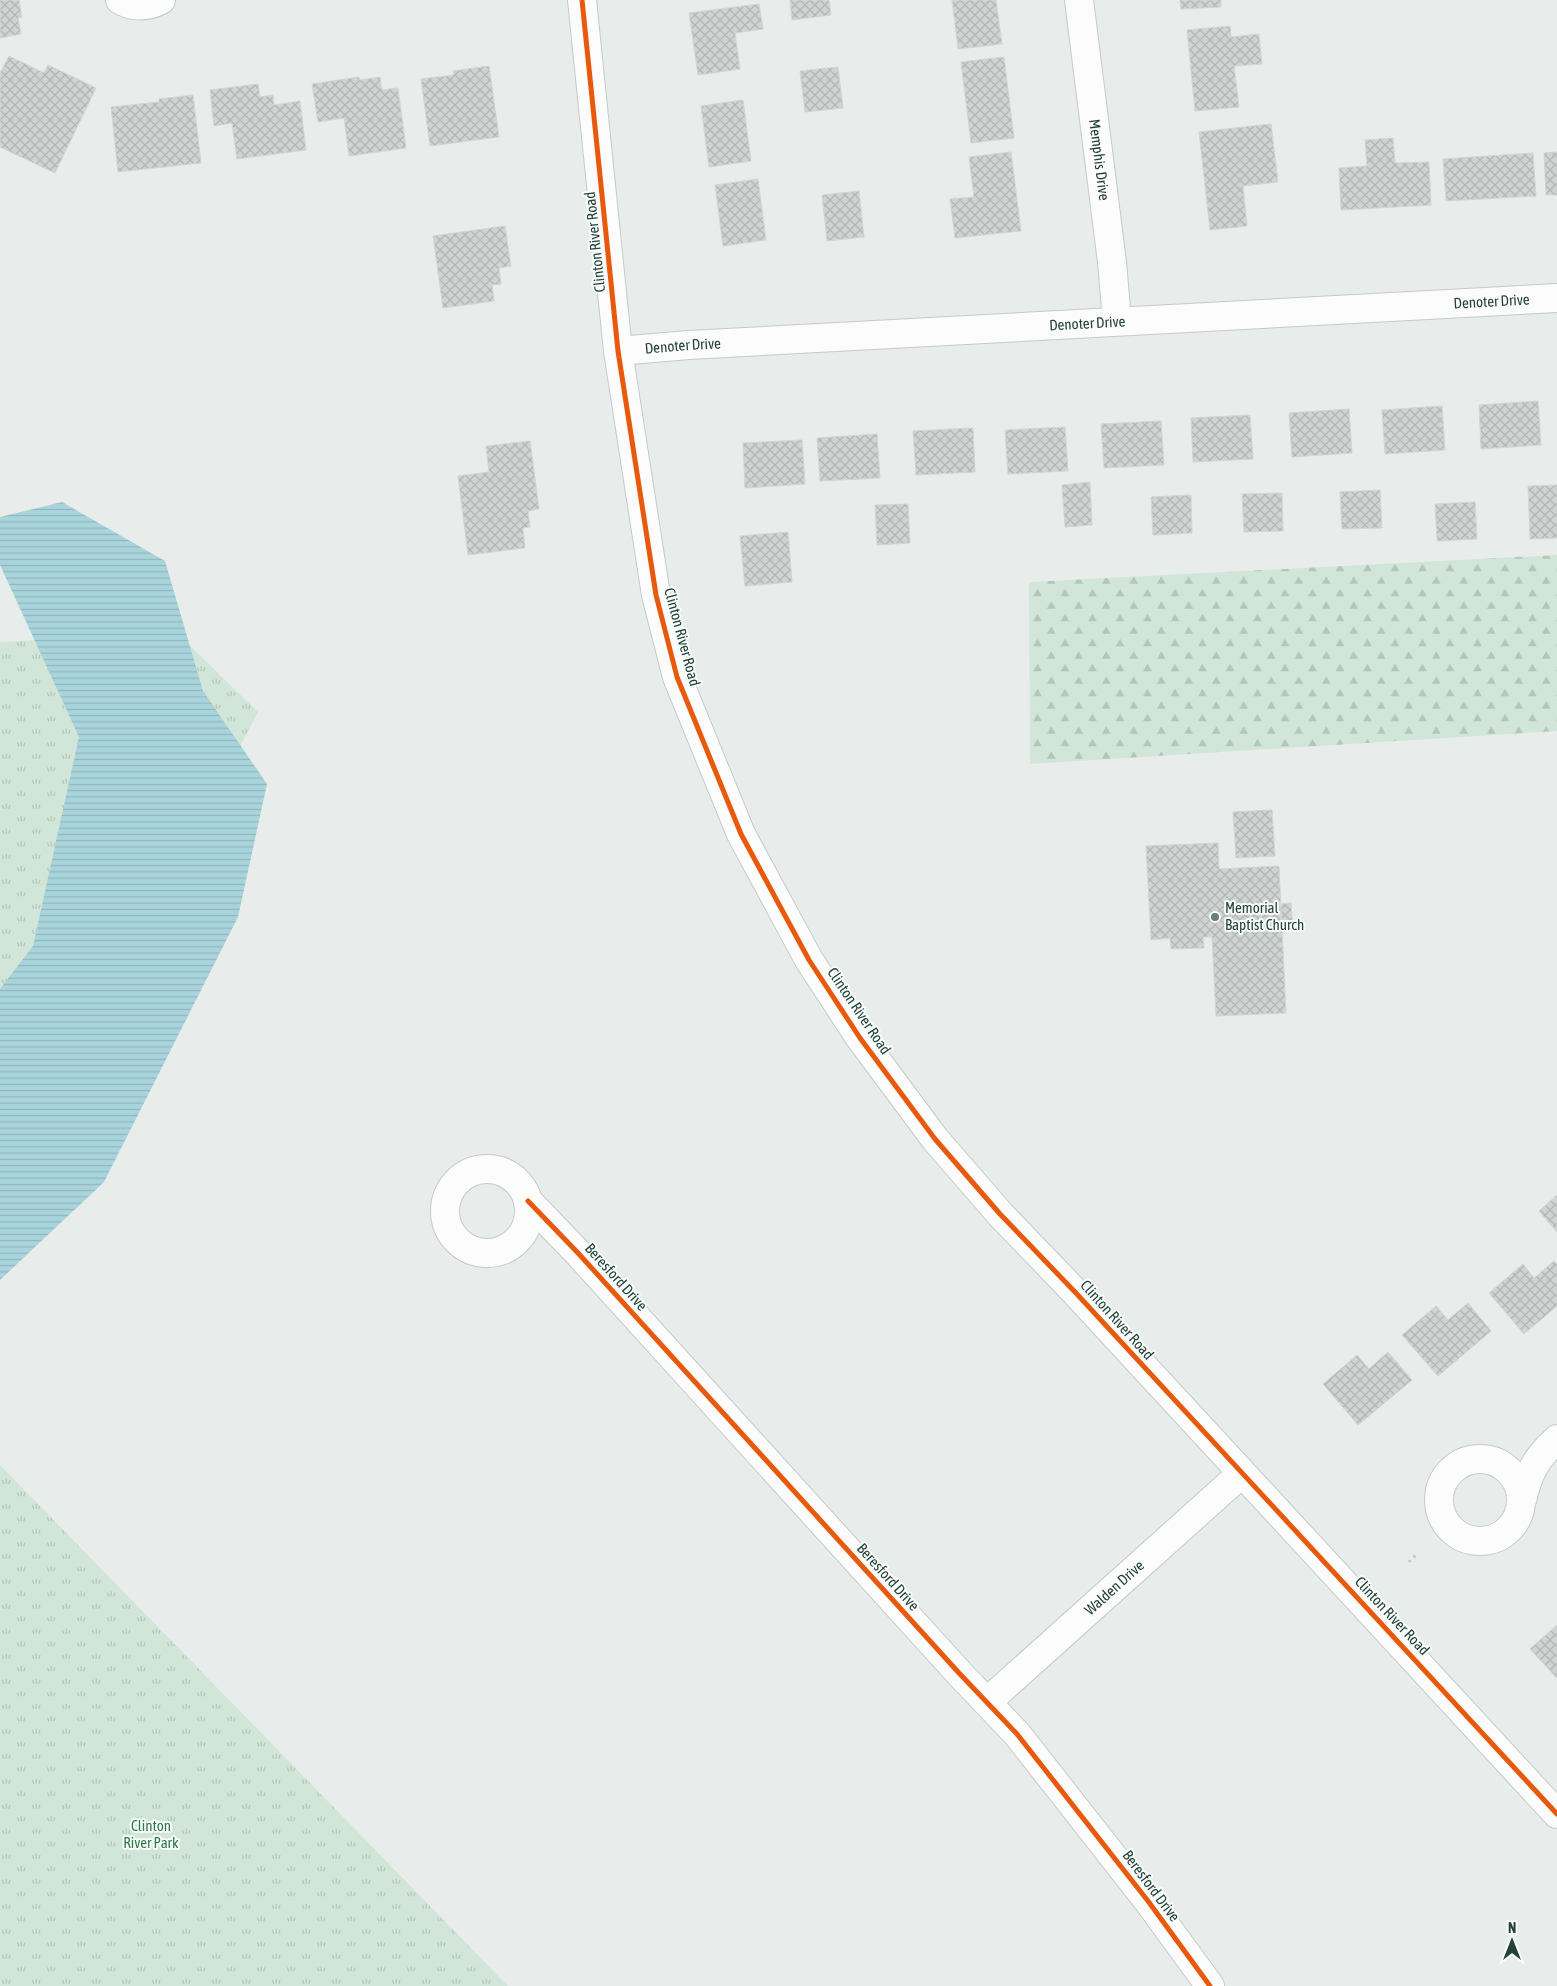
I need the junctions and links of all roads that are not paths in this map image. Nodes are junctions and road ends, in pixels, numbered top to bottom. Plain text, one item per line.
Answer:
1 (120, 0) edge
2 (161, 0) edge
3 (582, 0) edge
4 (1079, 0) edge
5 (1557, 298) edge
6 (1117, 321) junction
7 (618, 351) junction
8 (528, 1201) junction
9 (506, 1248) junction
10 (578, 1253) junction
11 (1549, 1446) edge
12 (1490, 1459) junction
13 (1241, 1474) junction
14 (1522, 1500) junction
15 (987, 1702) junction
16 (1557, 1814) edge
17 (1210, 1986) edge

1 - 2 street
3 - 7 street, Clinton River Road
4 - 6 street, Memphis Drive
5 - 6 street, Denoter Drive
6 - 7 street, Denoter Drive
7 - 13 street, Clinton River Road
8 - 9 street
8 - 9 street, Beresford Drive
8 - 10 street, Beresford Drive
9 - 10 street, Beresford Drive
10 - 15 street, Beresford Drive
11 - 12 street
11 - 14 street
12 - 14 street
12 - 14 street
13 - 15 street, Walden Drive
13 - 16 street, Clinton River Road
15 - 17 street, Beresford Drive

